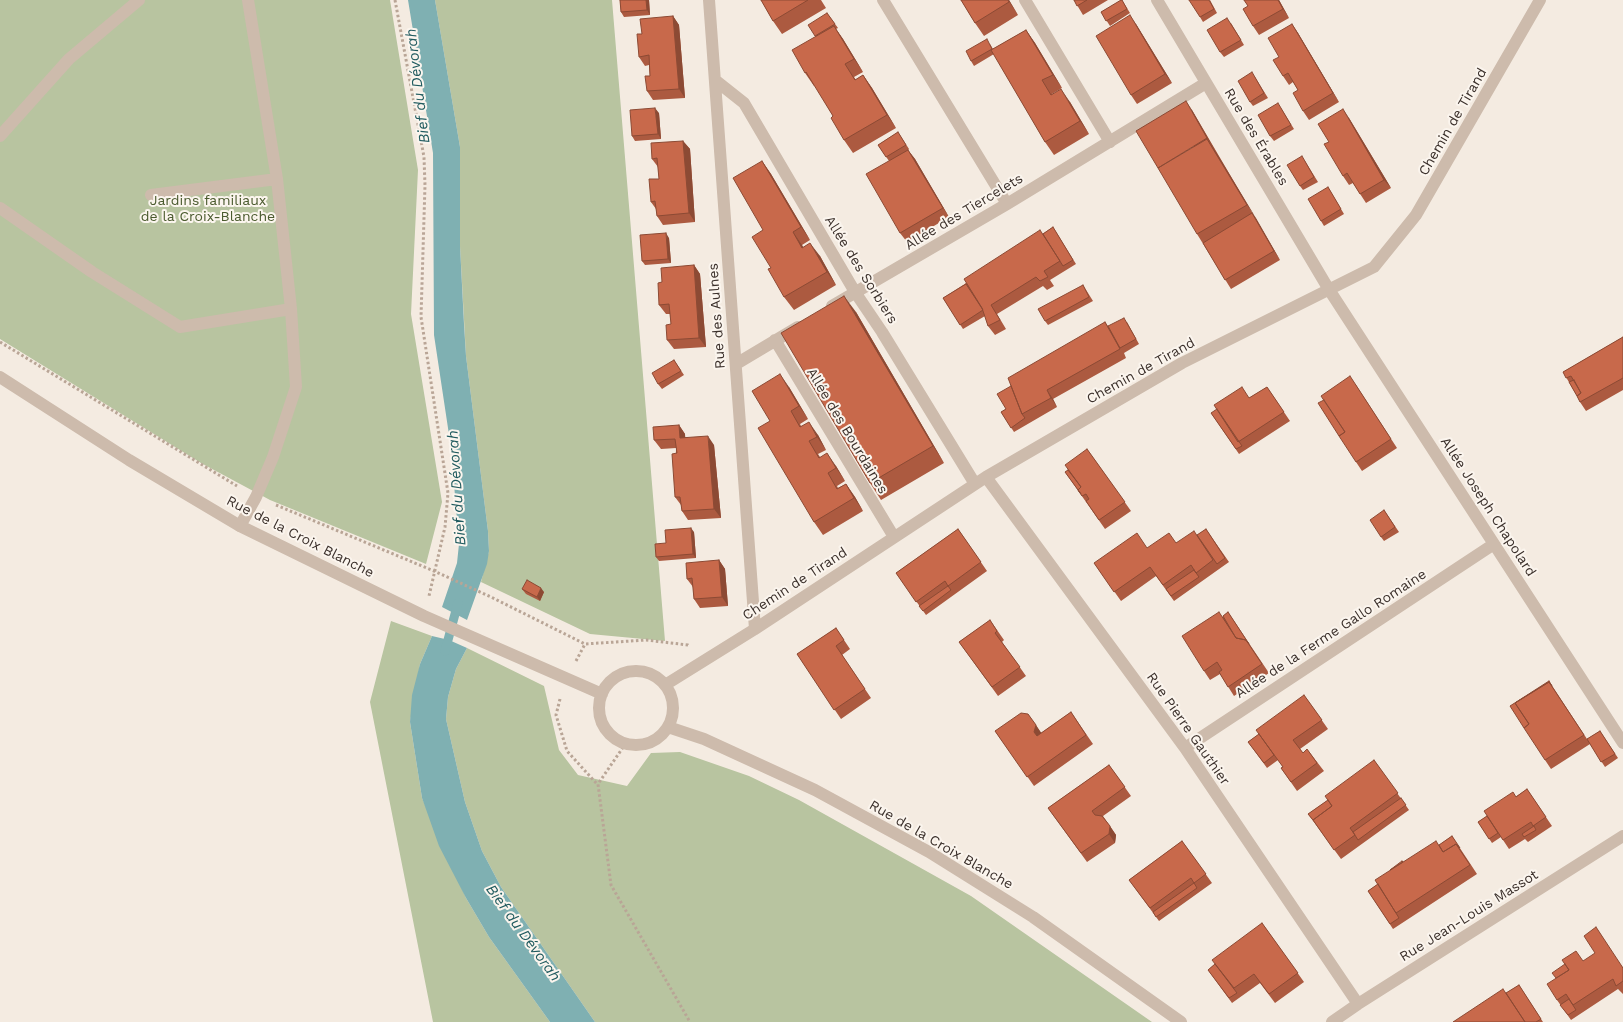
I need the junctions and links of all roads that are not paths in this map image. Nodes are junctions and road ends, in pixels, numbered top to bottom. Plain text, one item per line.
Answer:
1 (138, 0) edge
2 (248, 0) edge
3 (709, 0) edge
4 (883, 0) edge
5 (1025, 0) edge
6 (1157, 0) edge
7 (1540, 0) edge
8 (715, 80) junction
9 (1206, 83) junction
10 (0, 136) edge
11 (1110, 142) junction
12 (277, 179) junction
13 (150, 194) dead end
14 (1007, 204) junction
15 (0, 208) edge
16 (1328, 288) junction
17 (855, 292) junction
18 (291, 309) junction
19 (823, 312) edge
20 (807, 321) edge
21 (775, 340) junction
22 (736, 364) junction
23 (0, 377) edge
24 (980, 480) junction
25 (240, 526) junction
26 (894, 537) junction
27 (1494, 544) junction
28 (755, 629) junction
29 (665, 685) junction
30 (602, 694) junction
31 (668, 727) junction
32 (1623, 743) edge
33 (1185, 748) junction
34 (1623, 836) edge
35 (1358, 1004) junction
36 (1181, 1022) edge
37 (1332, 1022) edge

1 - 10 street
2 - 12 street
3 - 8 street, Rue des Aulnes
4 - 14 street
5 - 11 street
6 - 9 street, Rue des Érables
7 - 16 street, Chemin de Tirand
8 - 17 street, Allée des Sorbiers
8 - 22 street, Rue des Aulnes
9 - 11 street, Allée des Tiercelets
9 - 16 street, Rue des Érables
11 - 14 street, Allée des Tiercelets
12 - 13 street
12 - 18 street
14 - 17 street, Allée des Tiercelets
15 - 18 street
16 - 24 street, Chemin de Tirand
16 - 27 street, Allée Joseph Chapolard
17 - 19 street, Allée des Tiercelets
17 - 24 street, Allée des Sorbiers
18 - 25 street
20 - 21 street
21 - 22 street
21 - 26 street, Allée des Bourdaines
22 - 28 street, Rue des Aulnes
23 - 25 street, Rue de la Croix Blanche
24 - 26 street, Chemin de Tirand
24 - 33 street, Rue Pierre Gauthier
25 - 30 street, Rue de la Croix Blanche
26 - 28 street, Chemin de Tirand
27 - 32 street, Allée Joseph Chapolard
27 - 33 street, Allée de la Ferme Gallo Romaine
28 - 29 street, Chemin de Tirand
29 - 30 street
29 - 31 street
30 - 31 street
31 - 36 street, Rue de la Croix Blanche
33 - 35 street, Rue Pierre Gauthier
34 - 35 street, Rue Jean-Louis Massot
35 - 37 street, Rue Jean-Louis Massot

